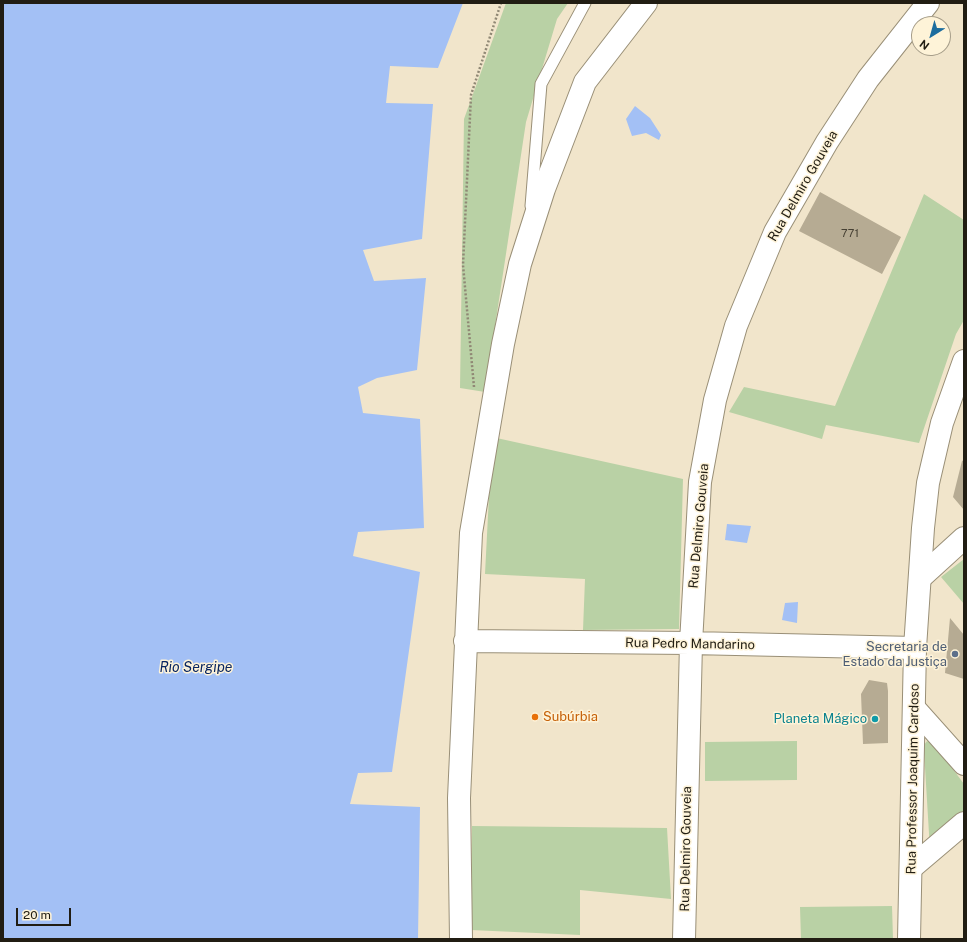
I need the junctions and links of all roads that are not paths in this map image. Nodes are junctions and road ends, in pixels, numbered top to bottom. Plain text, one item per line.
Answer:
1 (585, 3) edge
2 (646, 3) edge
3 (928, 3) edge
4 (528, 238) junction
5 (964, 361) edge
6 (964, 538) edge
7 (920, 578) junction
8 (465, 641) junction
9 (691, 643) junction
10 (915, 648) junction
11 (915, 710) junction
12 (964, 764) edge
13 (964, 823) edge
14 (911, 868) junction
15 (460, 939) edge
16 (684, 939) edge
17 (909, 939) edge

1 - 4 lane
2 - 4 street
3 - 9 street, Rua Delmiro Gouveia
4 - 8 street
5 - 7 street, Rua Professor Joaquim Cardoso
6 - 7 street
7 - 10 street, Rua Professor Joaquim Cardoso
8 - 9 street, Rua Pedro Mandarino
8 - 15 street
9 - 10 street, Rua Pedro Mandarino
9 - 16 street, Rua Delmiro Gouveia
10 - 11 street, Rua Professor Joaquim Cardoso
11 - 12 street
11 - 14 street, Rua Professor Joaquim Cardoso
13 - 14 street
14 - 17 street, Rua Professor Joaquim Cardoso

